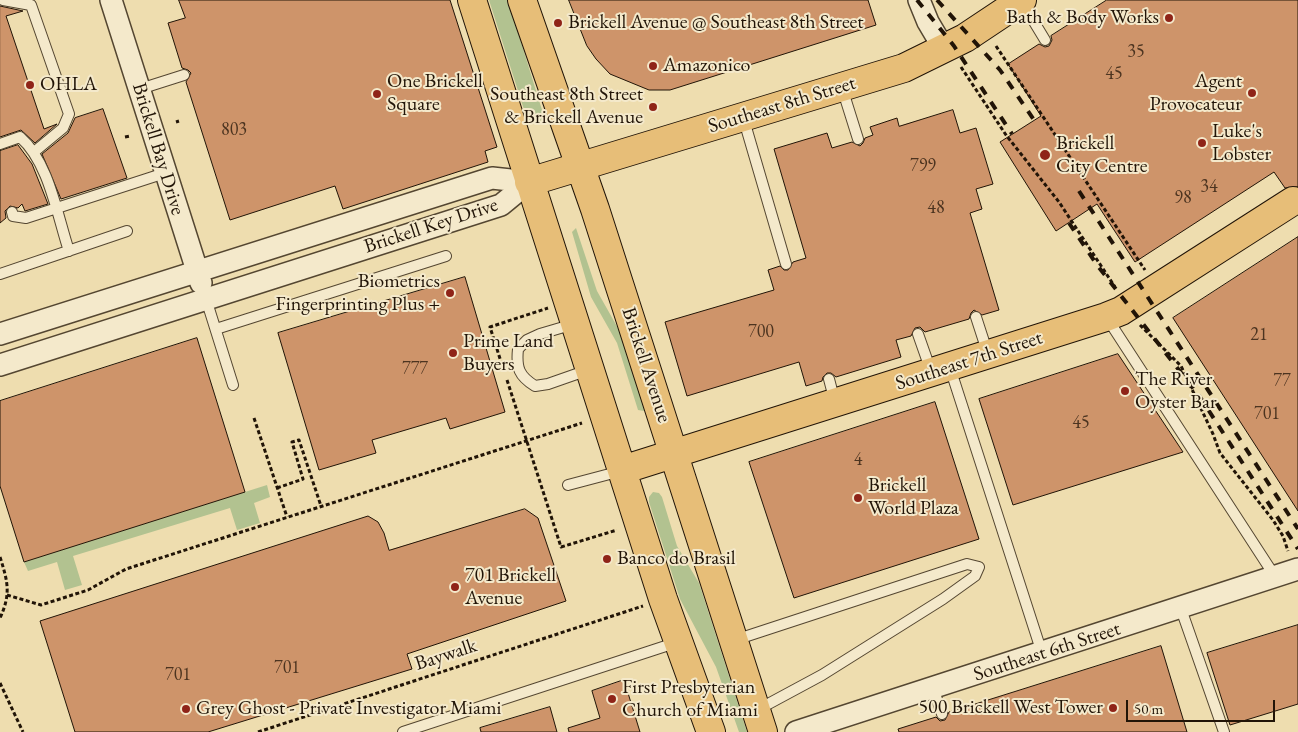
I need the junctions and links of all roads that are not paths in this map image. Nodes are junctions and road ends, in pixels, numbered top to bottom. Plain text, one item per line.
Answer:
1 (3, 0) edge
2 (111, 0) edge
3 (472, 0) edge
4 (522, 0) edge
5 (919, 0) edge
6 (1022, 0) edge
7 (1045, 40) dead end
8 (953, 58) junction
9 (184, 74) dead end
10 (842, 88) junction
11 (140, 89) junction
12 (742, 116) junction
13 (858, 140) dead end
14 (0, 144) edge
15 (34, 152) junction
16 (580, 167) junction
17 (165, 173) junction
18 (529, 182) junction
19 (1293, 201) dead end
20 (55, 208) junction
21 (12, 212) dead end
22 (127, 231) dead end
23 (69, 251) junction
24 (446, 256) dead end
25 (786, 264) dead end
26 (197, 271) junction
27 (0, 274) edge
28 (206, 299) junction
29 (976, 317) dead end
30 (1106, 317) junction
31 (575, 324) junction
32 (216, 329) junction
33 (0, 334) edge
34 (918, 334) dead end
35 (988, 355) junction
36 (0, 365) edge
37 (590, 369) junction
38 (941, 370) junction
39 (234, 385) dead end
40 (675, 454) junction
41 (622, 470) junction
42 (568, 485) dead end
43 (1293, 563) edge
44 (1276, 578) junction
45 (1181, 609) junction
46 (734, 640) junction
47 (679, 642) junction
48 (1042, 653) junction
49 (933, 688) junction
50 (942, 714) dead end
51 (760, 721) edge
52 (403, 732) edge
53 (712, 732) edge
54 (796, 732) edge
55 (1224, 732) edge

1 - 15 lane
2 - 11 street, Brickell Bay Drive
3 - 18 main road
4 - 16 main road, Brickell Avenue
5 - 8 street
6 - 7 lane
6 - 8 main road, Southeast 8th Street
8 - 10 main road, Southeast 8th Street
9 - 11 lane
10 - 12 main road, Southeast 8th Street
10 - 13 lane
11 - 17 street, Brickell Bay Drive
12 - 16 main road, Southeast 8th Street
12 - 25 lane
14 - 15 lane
15 - 20 lane
16 - 18 main road, Southeast 8th Street
16 - 40 main road, Brickell Avenue
17 - 20 lane
17 - 26 street, Brickell Bay Drive
18 - 26 street, Brickell Key Drive
18 - 28 street, Brickell Key Drive
18 - 31 main road
19 - 30 main road, Southeast 7th Street
20 - 21 lane
20 - 23 lane
22 - 23 lane
23 - 27 lane
24 - 32 lane
26 - 28 street, Brickell Bay Drive
26 - 33 street, Brickell Key Drive
28 - 32 lane
28 - 36 street, Brickell Key Drive
29 - 35 lane
30 - 35 main road, Southeast 7th Street
30 - 44 lane
31 - 37 main road
31 - 37 lane
32 - 39 lane
34 - 38 lane
35 - 38 main road, Southeast 7th Street
37 - 41 main road
38 - 40 main road, Southeast 7th Street
38 - 48 lane
40 - 41 main road, Southeast 7th Street
40 - 46 main road, Brickell Avenue
41 - 42 lane
41 - 47 main road
43 - 44 street, Southeast 6th Street
44 - 45 street, Southeast 6th Street
45 - 48 street, Southeast 6th Street
45 - 55 lane
46 - 51 main road, Brickell Avenue
46 - 51 lane
47 - 52 lane
47 - 53 main road
48 - 49 street, Southeast 6th Street
49 - 50 lane
49 - 54 street, Southeast 6th Street

